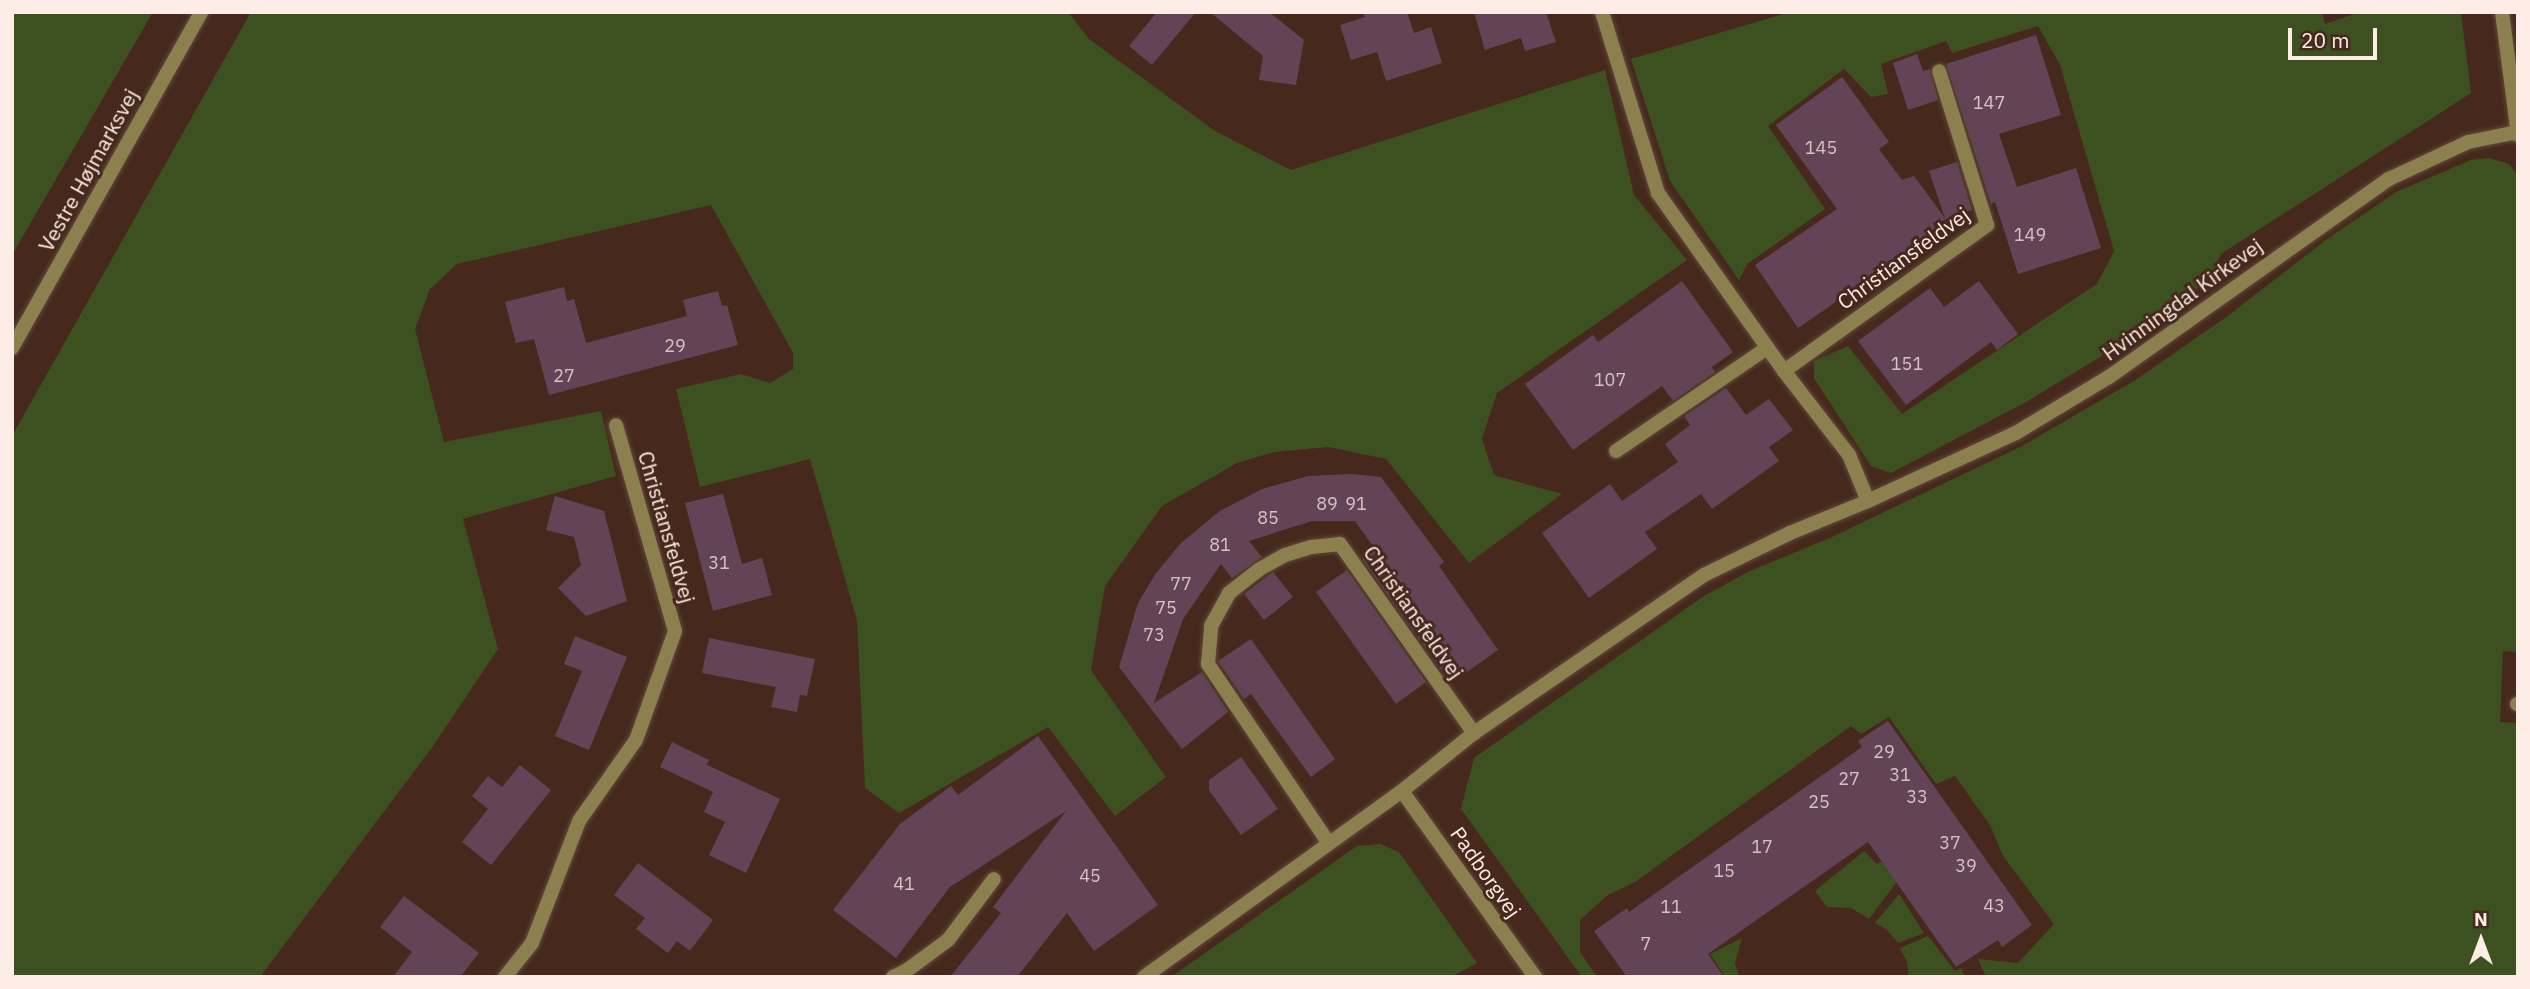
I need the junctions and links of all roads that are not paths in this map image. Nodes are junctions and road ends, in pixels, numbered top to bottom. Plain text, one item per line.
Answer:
1 (201, 12) edge
2 (1602, 12) edge
3 (2502, 12) edge
4 (1939, 71) dead end
5 (2517, 133) edge
6 (12, 348) edge
7 (1767, 348) junction
8 (1784, 371) junction
9 (616, 425) dead end
10 (1616, 451) dead end
11 (1868, 501) junction
12 (1474, 733) junction
13 (1402, 791) junction
14 (1328, 842) junction
15 (994, 879) dead end
16 (505, 977) edge
17 (893, 977) edge
18 (1144, 977) edge
19 (1535, 977) edge

1 - 6 street, Vestre Højmarksvej
2 - 7 street
3 - 5 street, Hvinningdal Kirkevej
4 - 8 street, Christiansfeldvej
5 - 11 street, Hvinningdal Kirkevej
7 - 8 street
7 - 10 street
8 - 11 street
9 - 16 street, Christiansfeldvej
11 - 12 street
12 - 13 street
12 - 14 street, Christiansfeldvej
13 - 14 street
13 - 19 street, Padborgvej
14 - 18 street
15 - 17 street

